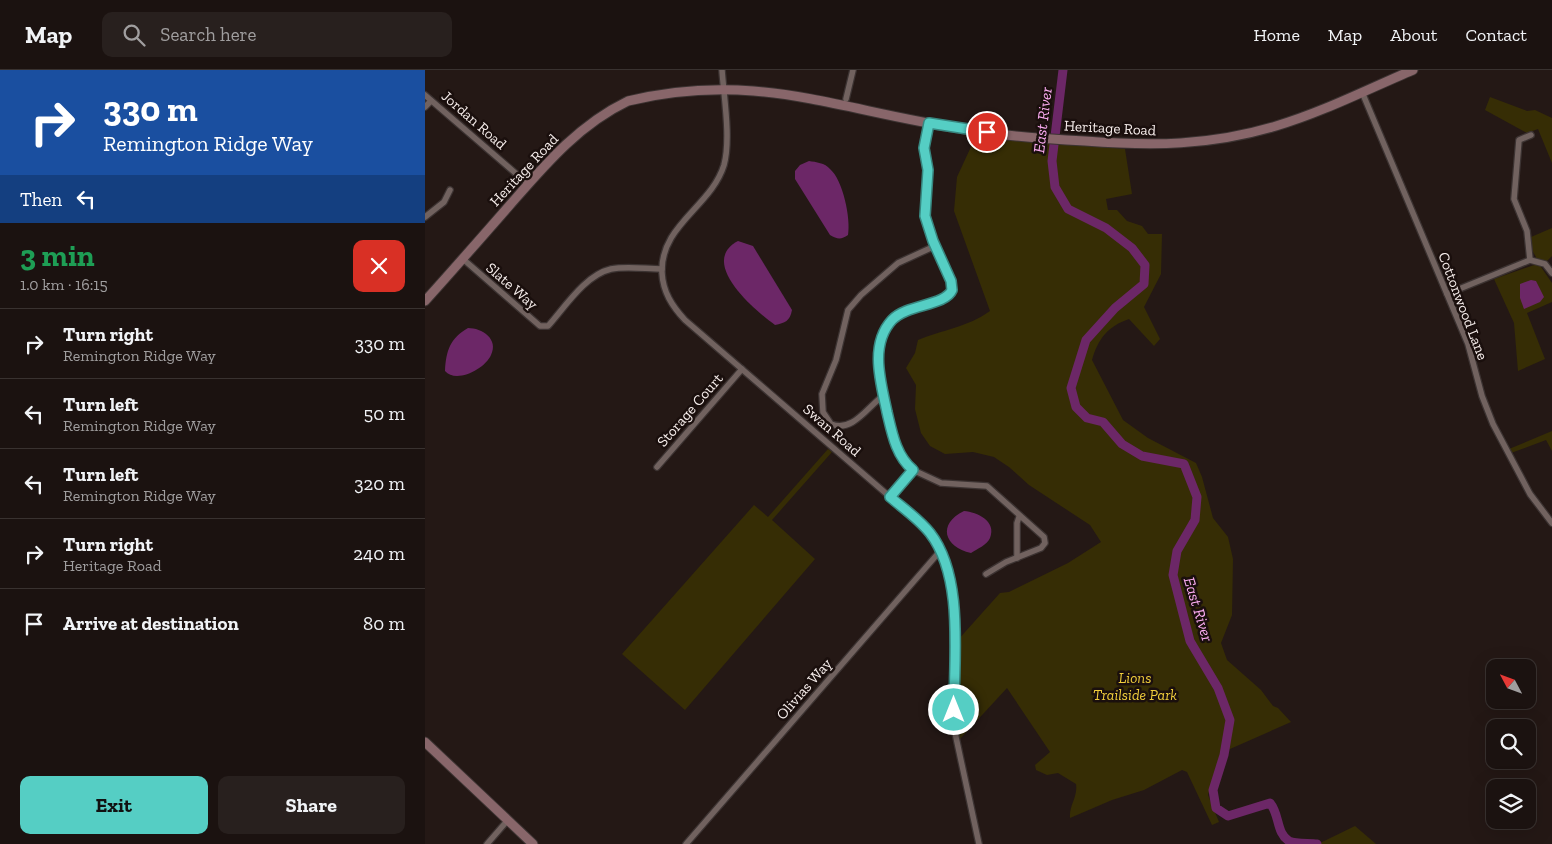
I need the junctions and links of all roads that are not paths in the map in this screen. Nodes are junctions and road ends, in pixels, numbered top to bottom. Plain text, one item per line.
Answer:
1 (853, 70) edge
2 (1413, 70) edge
3 (1400, 73) edge
4 (723, 75) edge
5 (683, 82) dead end
6 (820, 90) dead end
7 (1361, 92) junction
8 (425, 95) edge
9 (847, 99) junction
10 (431, 101) junction
11 (425, 107) edge
12 (929, 123) junction
13 (1531, 135) dead end
14 (528, 184) junction
15 (450, 190) dead end
16 (425, 217) edge
17 (935, 246) junction
18 (463, 259) junction
19 (1530, 260) junction
20 (662, 269) junction
21 (1552, 273) edge
22 (1447, 294) junction
23 (425, 301) edge
24 (742, 369) junction
25 (883, 396) junction
26 (657, 467) dead end
27 (913, 470) junction
28 (890, 497) junction
29 (1019, 517) junction
30 (1552, 523) edge
31 (941, 550) junction
32 (1017, 558) junction
33 (986, 574) dead end
34 (425, 742) edge
35 (507, 821) junction
36 (487, 844) edge
37 (533, 844) edge
38 (685, 844) edge
39 (979, 844) edge

1 - 9 street
2 - 3 main road, Heritage Road
3 - 7 main road, Heritage Road
4 - 20 street, Swan Road
5 - 14 main road, Heritage Road
6 - 9 main road, Heritage Road
7 - 12 main road, Heritage Road
7 - 22 street, Cottonwood Lane
8 - 10 street, Jordan Road
9 - 12 main road, Heritage Road
10 - 11 street
10 - 14 street, Jordan Road
12 - 17 street
13 - 19 street
14 - 18 main road, Heritage Road
15 - 16 street
17 - 25 street
17 - 25 street
18 - 20 street, Slate Way
18 - 23 main road, Heritage Road
19 - 21 street
19 - 22 street
20 - 24 street, Swan Road
22 - 30 street, Cottonwood Lane
24 - 26 street, Storage Court
24 - 28 street, Swan Road
25 - 27 street
27 - 28 street
27 - 29 street
28 - 31 street, Swan Road
29 - 32 street
29 - 32 street
31 - 38 street, Olivias Way
31 - 39 street, Swan Road
32 - 33 street
34 - 35 main road
35 - 36 street
35 - 37 main road

